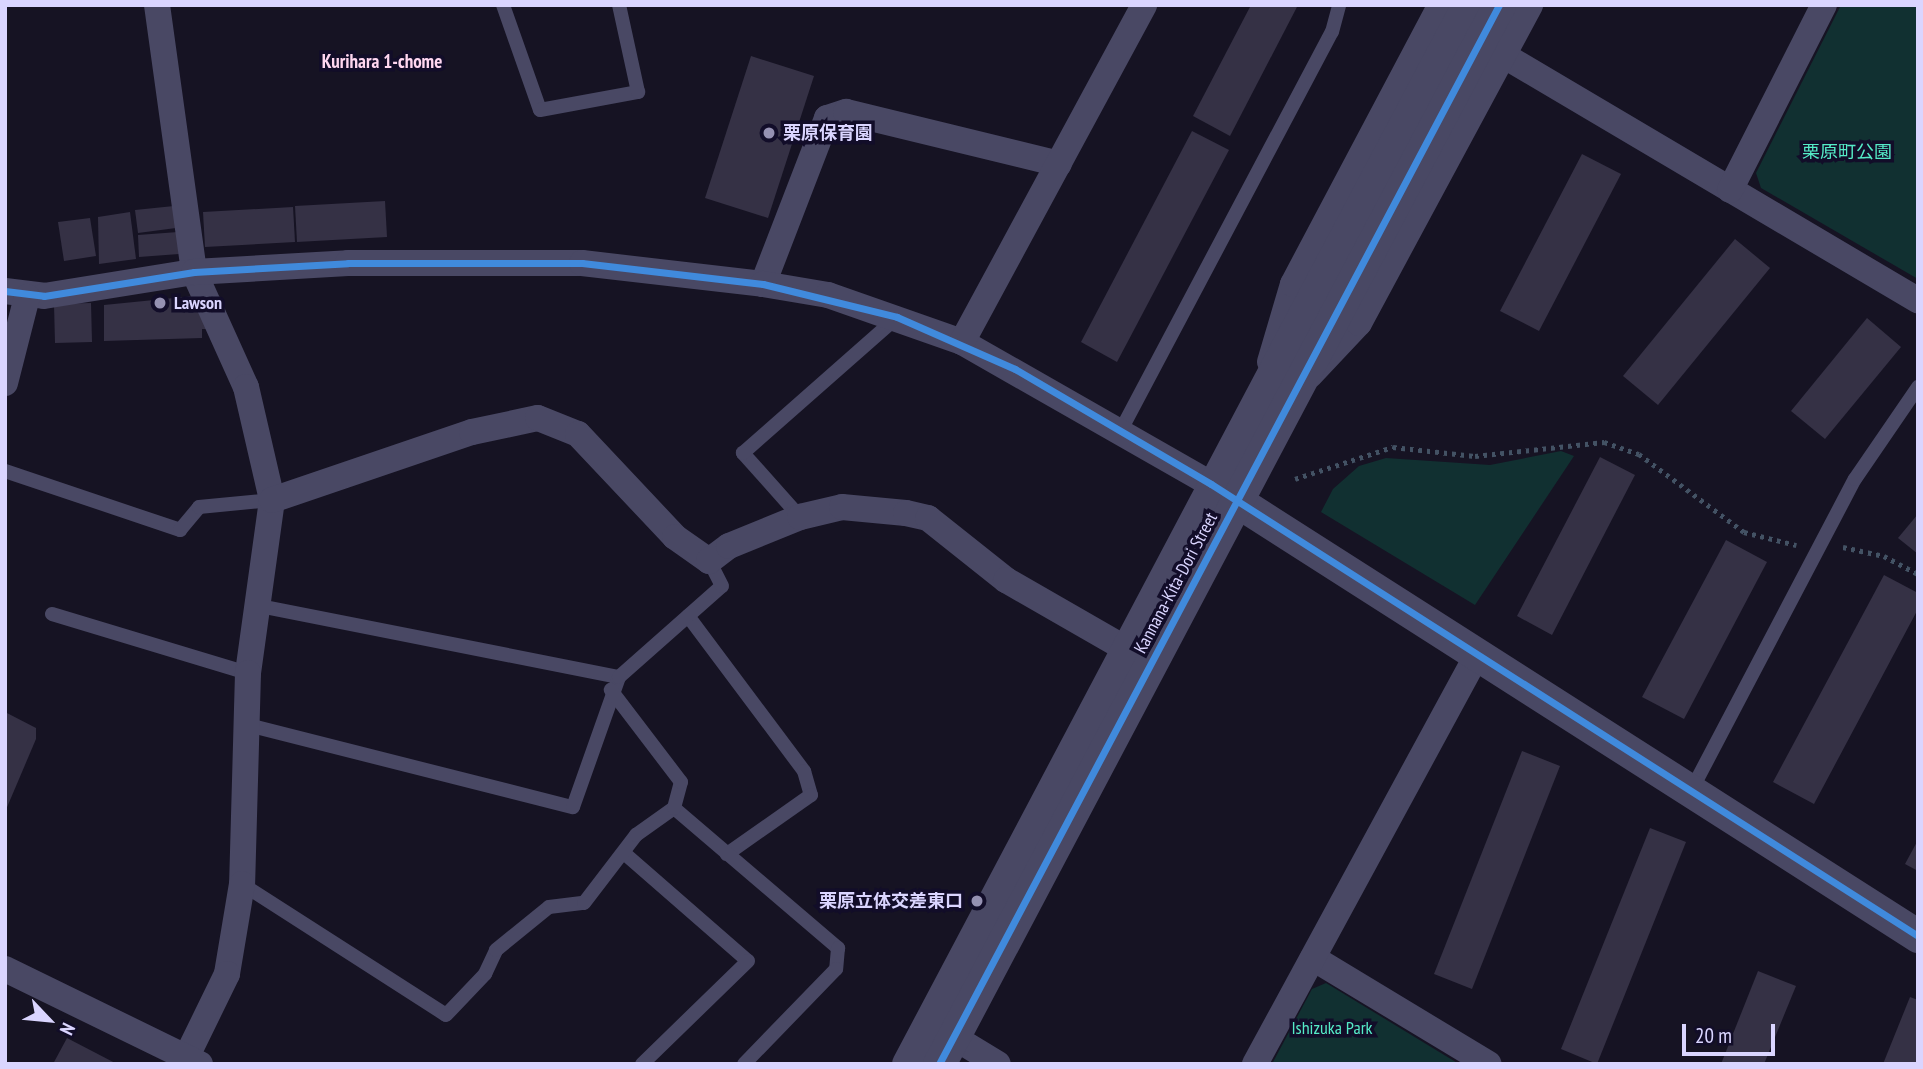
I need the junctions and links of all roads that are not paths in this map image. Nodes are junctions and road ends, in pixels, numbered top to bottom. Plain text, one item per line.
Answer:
1 (157, 5) edge
2 (503, 5) edge
3 (619, 5) edge
4 (1144, 5) edge
5 (1339, 5) edge
6 (1441, 5) edge
7 (1468, 5) edge
8 (1499, 5) edge
9 (1530, 5) edge
10 (1824, 5) edge
11 (1503, 55) junction
12 (1059, 164) junction
13 (1730, 190) junction
14 (194, 272) junction
15 (763, 284) junction
16 (16, 294) edge
17 (1918, 300) edge
18 (897, 317) junction
19 (962, 342) junction
20 (1282, 381) junction
21 (5, 383) edge
22 (1918, 387) edge
23 (1121, 430) junction
24 (5, 471) edge
25 (1224, 492) junction
26 (272, 500) junction
27 (800, 517) junction
28 (709, 561) junction
29 (255, 605) junction
30 (52, 614) dead end
31 (688, 616) junction
32 (1126, 649) junction
33 (1478, 654) junction
34 (248, 673) junction
35 (615, 683) junction
36 (248, 724) junction
37 (1691, 791) junction
38 (674, 808) junction
39 (624, 853) junction
40 (727, 854) junction
41 (242, 884) junction
42 (1918, 936) edge
43 (1312, 958) junction
44 (5, 969) edge
45 (941, 1041) edge
46 (194, 1060) edge
47 (642, 1064) edge
48 (744, 1064) edge
49 (908, 1064) edge
50 (998, 1064) edge
51 (1255, 1064) edge
52 (1489, 1064) edge

1 - 14 street
2 - 3 lane
4 - 12 street
5 - 23 lane
6 - 20 street
7 - 20 street, Kannana-Kita-Dori Street
8 - 20 street, Kannana-Kita-Dori Street
9 - 11 street
10 - 13 street
11 - 13 street
11 - 20 street
12 - 15 street
12 - 19 street
13 - 17 street
14 - 15 street
14 - 16 street
14 - 26 street
15 - 18 street
16 - 21 street
18 - 19 street
18 - 27 lane
19 - 23 street
20 - 25 street, Kannana-Kita-Dori Street
22 - 37 lane
23 - 25 street
24 - 26 lane
25 - 32 street, Kannana-Kita-Dori Street
25 - 33 street
25 - 45 street, Kannana-Kita-Dori Street
26 - 28 street
26 - 29 street
27 - 28 street
27 - 32 street
28 - 31 lane
29 - 34 street
29 - 35 lane
30 - 34 lane
31 - 35 lane
31 - 40 lane
32 - 45 street, Kannana-Kita-Dori Street
33 - 37 street
33 - 43 street
34 - 36 street
35 - 36 lane
35 - 38 lane
36 - 41 street
37 - 42 street
38 - 39 lane
38 - 40 lane
39 - 41 lane
39 - 47 lane
40 - 48 lane
41 - 46 street
43 - 51 street
43 - 52 street
44 - 46 street
45 - 49 street, Kannana-Kita-Dori Street
45 - 50 street

